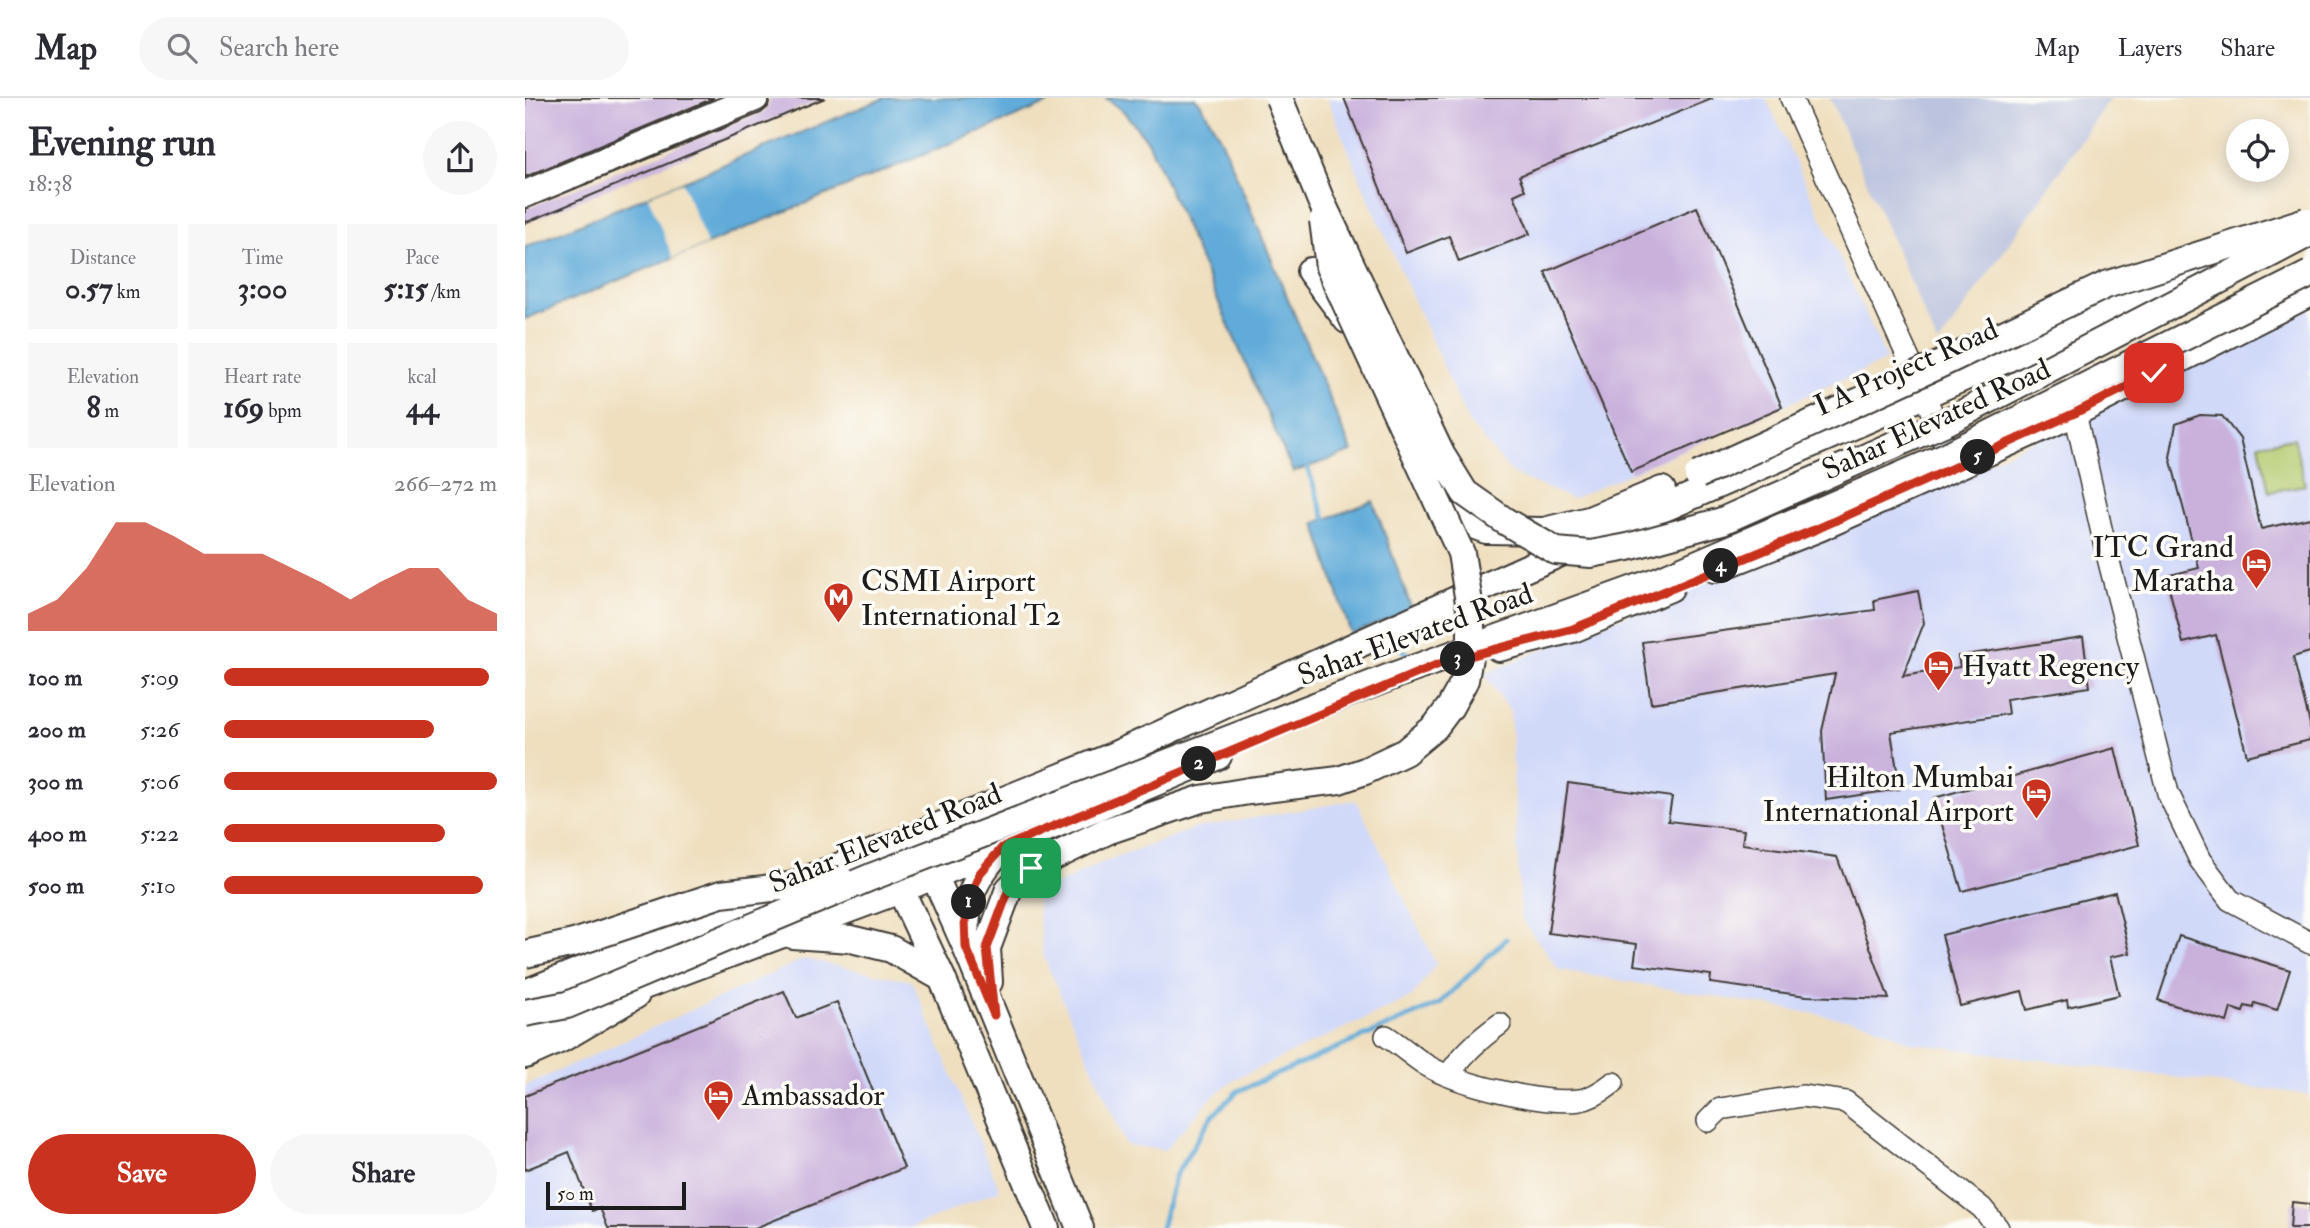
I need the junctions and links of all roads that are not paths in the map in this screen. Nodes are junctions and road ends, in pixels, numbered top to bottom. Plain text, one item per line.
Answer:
1 (755, 98) edge
2 (1279, 98) edge
3 (1791, 98) edge
4 (525, 194) edge
5 (1321, 201) junction
6 (2310, 218) edge
7 (2310, 233) edge
8 (1310, 271) dead end
9 (2310, 274) edge
10 (2310, 293) edge
11 (1925, 395) junction
12 (2075, 413) junction
13 (1953, 468) junction
14 (917, 835) junction
15 (1002, 848) junction
16 (883, 849) junction
17 (934, 876) junction
18 (871, 877) junction
19 (900, 890) junction
20 (782, 934) junction
21 (2310, 943) edge
22 (966, 947) junction
23 (525, 954) edge
24 (942, 978) junction
25 (659, 981) junction
26 (525, 993) edge
27 (525, 1013) edge
28 (994, 1015) junction
29 (1500, 1024) dead end
30 (525, 1030) edge
31 (1387, 1036) dead end
32 (525, 1055) edge
33 (1449, 1075) junction
34 (1613, 1083) dead end
35 (1708, 1121) dead end
36 (1046, 1228) edge
37 (1080, 1228) edge
38 (1998, 1228) edge

1 - 4 main road
2 - 5 main road, Sahar Elevated Road, bridge
3 - 11 street
5 - 7 main road, Sahar Elevated Road, bridge
5 - 28 main road, bridge
6 - 8 main road, bridge
6 - 11 main road, I A Project Road
9 - 18 main road, Sahar Elevated Road, bridge
10 - 12 main road
11 - 13 street
11 - 14 main road, I A Project Road
12 - 13 main road
12 - 21 street
13 - 15 main road, bridge
14 - 16 main road, I A Project Road
14 - 17 main road
15 - 17 main road
15 - 22 main road
16 - 19 main road
16 - 26 main road, I A Project Road
17 - 19 main road
17 - 22 main road
18 - 23 main road, bridge
18 - 27 main road, Sahar Elevated Road, bridge
19 - 20 main road
19 - 24 main road
20 - 24 main road
20 - 25 main road
22 - 28 main road
24 - 36 main road
25 - 30 main road
25 - 32 main road
28 - 37 main road
29 - 33 street
31 - 33 street
33 - 34 street
35 - 38 street

